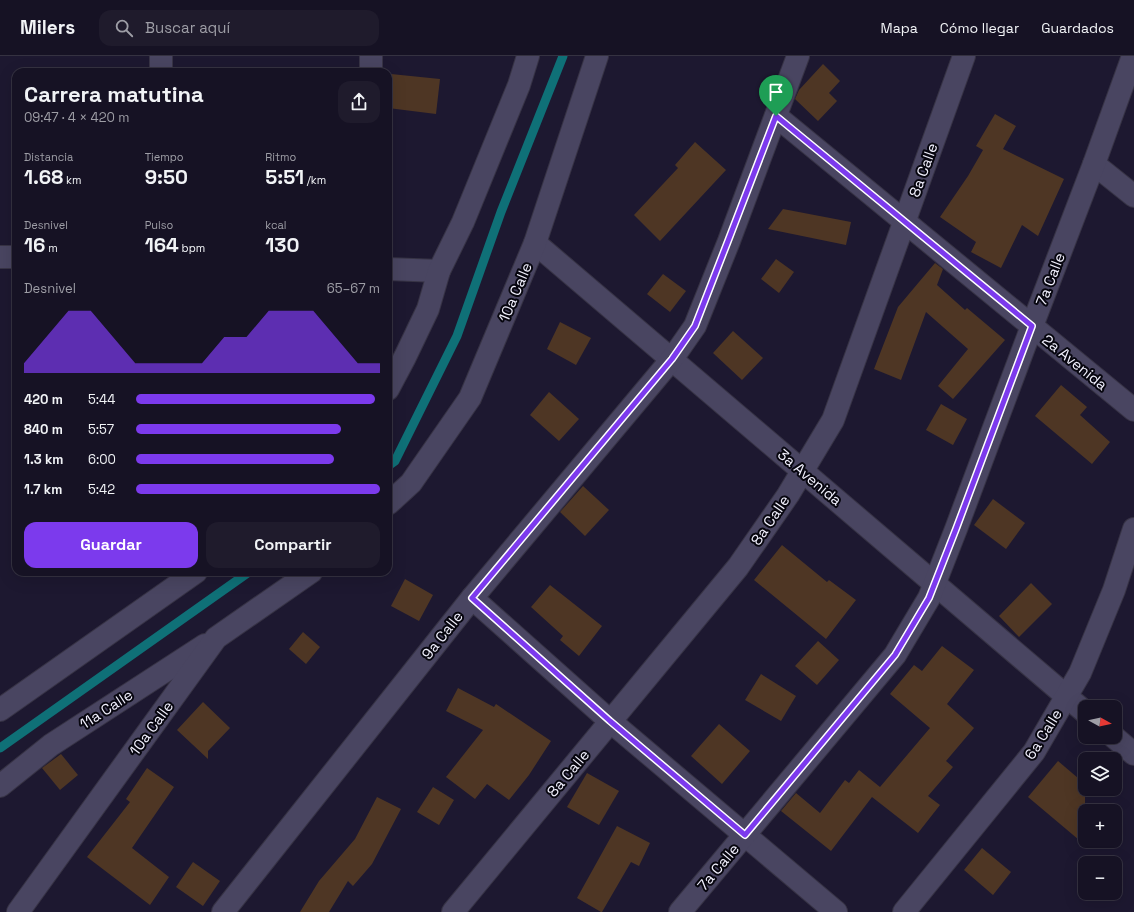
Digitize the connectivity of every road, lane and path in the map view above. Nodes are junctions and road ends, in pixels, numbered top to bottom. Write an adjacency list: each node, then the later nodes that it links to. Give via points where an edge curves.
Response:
1 (161, 56): 8 (street)
2 (371, 56): 9 (street)
3 (528, 56): 18 (street, via 463,222)
4 (597, 56): 14 (street, 10a Calle)
5 (798, 56): 10 (street, 9a Calle)
6 (964, 56): 13 (street, 8a Calle)
7 (1133, 56): 11 (street, 7a Calle)
8 (161, 68)
9 (370, 68)
10 (776, 116): 13 (street, 2a Avenida); 20 (street, 9a Calle, via 695,326)
11 (1094, 164): 12 (street); 19 (street, 7a Calle)
12 (1134, 196)
13 (904, 221): 19 (street, 2a Avenida); 23 (street, 8a Calle, via 833,420)
14 (536, 243): 20 (street, 3a Avenida); 24 (street, 10a Calle, via 470,398 411,483)
15 (0, 257): 16 (street)
16 (12, 257)
17 (392, 269): 18 (street)
18 (439, 271): 21 (street, via 428,309)
19 (1032, 326): 22 (street, 2a Avenida); 28 (street, 7a Calle)
20 (672, 359): 23 (street, 3a Avenida); 29 (street, 9a Calle)
21 (392, 382)
22 (1134, 410)
23 (802, 471): 28 (street, 3a Avenida); 34 (street, 8a Calle, via 738,566)
24 (392, 500)
25 (1134, 529): 31 (street, 6a Calle, via 1114,590 1080,673)
26 (183, 576): 33 (street)
27 (305, 576): 30 (street, 10a Calle)
28 (935, 583): 31 (street, 3a Avenida); 38 (street, 7a Calle, via 929,598 895,655)
29 (472, 598): 34 (street); 40 (street, 9a Calle)
30 (216, 638): 37 (street, 11a Calle, via 51,745); 39 (street, 10a Calle)
31 (1067, 696): 32 (street, 3a Avenida); 44 (street, 6a Calle, via 1034,752)
32 (1078, 706)
33 (0, 710)
34 (610, 721): 38 (street); 41 (street, 8a Calle)
35 (1122, 744): 36 (street)
36 (1134, 754)
37 (0, 786)
38 (745, 835): 42 (street, 7a Calle); 43 (street)
39 (18, 912)
40 (223, 912)
41 (453, 912)
42 (680, 912)
43 (836, 912)
44 (904, 912)

